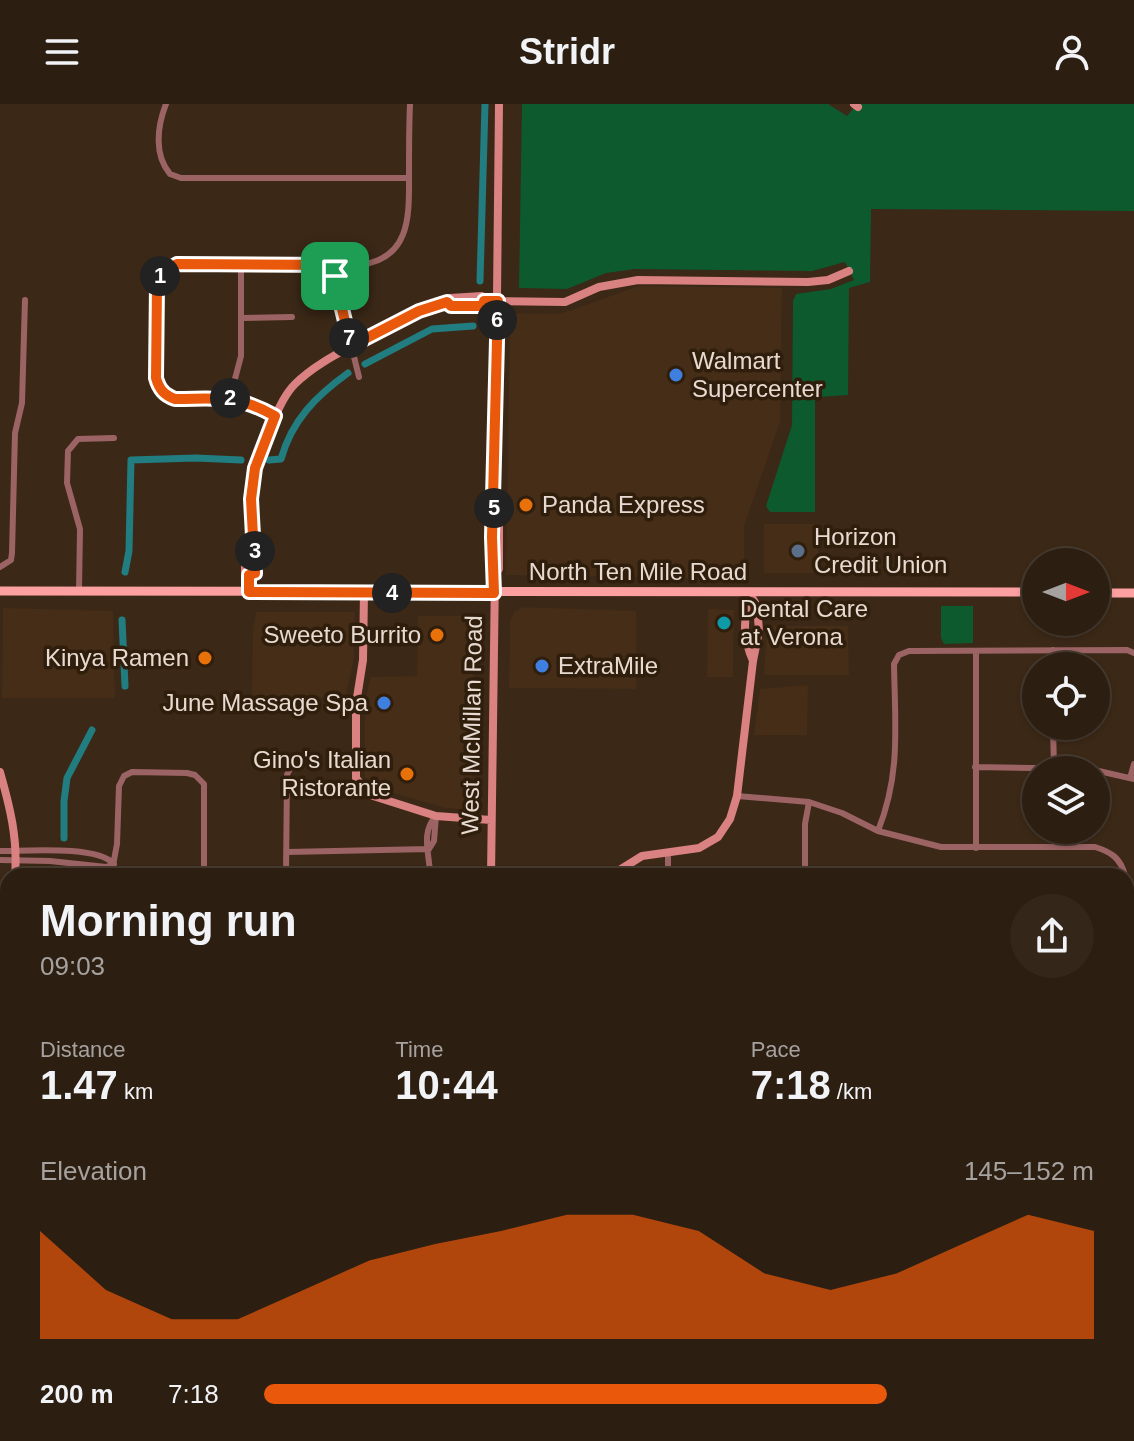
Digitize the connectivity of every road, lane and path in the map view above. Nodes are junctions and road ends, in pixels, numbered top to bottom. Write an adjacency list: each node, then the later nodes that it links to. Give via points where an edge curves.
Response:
1 (166, 104): 4 (street, via 159,157 170,174 181,178)
2 (410, 104): 4 (street)
3 (499, 104): 9 (street, West McMillan Road)
4 (409, 178): 6 (street, via 409,215 400,242 367,264)
5 (241, 265): 6 (street); 11 (street); 14 (street, via 177,264 162,273 157,285 156,378 162,392 175,399)
6 (334, 265): 12 (street)
7 (849, 271): 9 (street, via 808,282 638,280 609,284 565,302)
8 (25, 300): 17 (street, via 12,553)
9 (498, 301): 12 (street, via 469,295 450,298); 23 (street, West McMillan Road)
10 (292, 317): 11 (street)
11 (241, 318): 14 (street, via 239,367)
12 (351, 346): 13 (street); 15 (street, via 295,384)
13 (359, 377)
14 (230, 398): 15 (street)
15 (275, 416): 20 (street, via 255,468 255,573 249,575)
16 (114, 438): 19 (street, via 83,438 68,451 67,483 80,529)
17 (0, 567)
18 (0, 591): 19 (main road, North Ten Mile Road)
19 (79, 591): 20 (main road, North Ten Mile Road)
20 (249, 592): 21 (main road, North Ten Mile Road)
21 (364, 592): 23 (main road, North Ten Mile Road); 40 (street, via 356,778 370,795)
22 (1022, 592): 26 (main road, North Ten Mile Road)
23 (494, 593): 26 (main road, North Ten Mile Road); 41 (street, West McMillan Road)
24 (1110, 593): 25 (main road)
25 (1134, 593)
26 (753, 595): 30 (street, via 759,631); 30 (street, via 745,629)
27 (1053, 650): 28 (street); 29 (street)
28 (976, 651): 33 (street); 42 (street, via 909,651 894,664 893,786)
29 (1134, 653)
30 (753, 661): 38 (street)
31 (296, 755): 46 (street, via 287,775)
32 (1134, 764): 37 (street)
33 (975, 767): 34 (street); 43 (street)
34 (1022, 767)
35 (0, 772): 48 (street)
36 (1110, 773): 37 (street)
37 (1132, 778)
38 (737, 796): 39 (street); 47 (street, via 718,837 699,848)
39 (809, 802): 42 (street); 59 (street)
40 (436, 816): 41 (street); 44 (street)
41 (491, 820): 56 (street, West McMillan Road)
42 (878, 831): 43 (street, via 941,847)
43 (976, 848): 60 (street, via 1095,847 1110,852)
44 (429, 849): 46 (street); 55 (street)
45 (0, 851): 48 (street)
46 (287, 852): 54 (street)
47 (668, 852): 57 (street, via 642,856); 58 (street)
48 (16, 856): 49 (street); 50 (street); 51 (street)
49 (0, 860)
50 (114, 864): 52 (street); 53 (street, via 124,776 187,773 205,789)
51 (15, 868)
52 (113, 868)
53 (204, 868)
54 (286, 868)
55 (430, 868)
56 (491, 868)
57 (623, 868)
58 (668, 868)
59 (805, 868)
60 (1123, 868)

